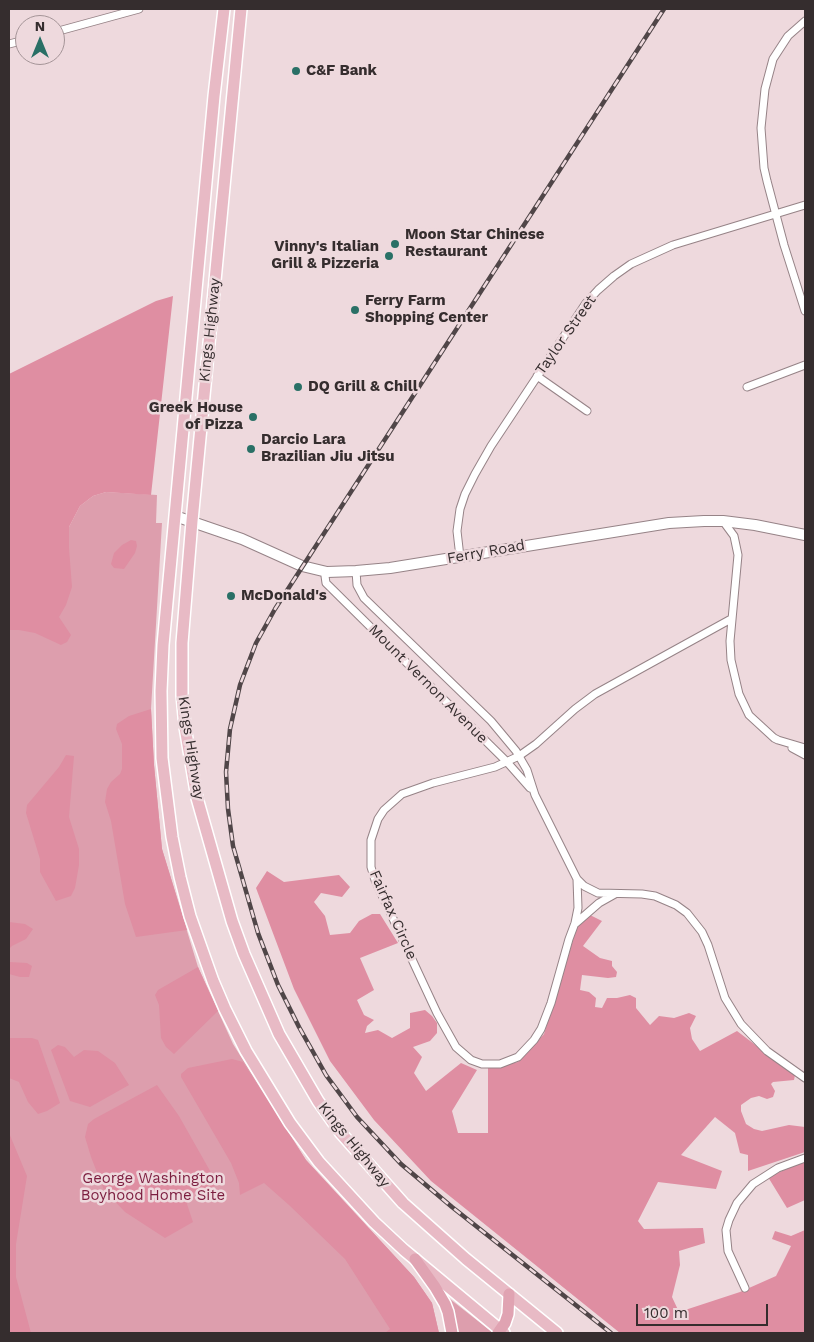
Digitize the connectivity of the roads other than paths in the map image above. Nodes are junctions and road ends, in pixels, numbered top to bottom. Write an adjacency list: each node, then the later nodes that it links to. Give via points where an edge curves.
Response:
1 (139, 9): 5 (street)
2 (224, 9): 13 (main road, Kings Highway)
3 (241, 9): 14 (main road, Kings Highway)
4 (805, 21): 7 (street, via 778,49 765,88 762,146)
5 (65, 29)
6 (805, 205): 7 (street, Taylor Street)
7 (775, 214): 8 (street); 10 (street, Taylor Street, via 673,245 614,276 586,303)
8 (805, 311)
9 (805, 365): 11 (street)
10 (538, 376): 12 (street); 17 (street, Taylor Street, via 491,446 464,494 458,526)
11 (747, 387)
12 (587, 411)
13 (175, 516): 14 (main road, Ferry Road); 32 (main road, Kings Highway, via 163,645 162,758 172,837 190,916 213,981 246,1051 290,1123 346,1193)
14 (192, 521): 18 (main road, Ferry Road, via 302,566); 34 (main road, Kings Highway, via 182,653 185,727 205,830 232,921 260,995 297,1068 340,1132 403,1203)
15 (723, 521): 16 (main road, Ferry Road); 17 (main road, Ferry Road, via 642,526); 20 (street, via 734,536 738,555)
16 (805, 535)
17 (460, 557): 19 (main road, Ferry Road)
18 (327, 572): 19 (main road, Ferry Road); 25 (street, Mount Vernon Avenue, via 326,583)
19 (356, 572): 24 (street, Mount Vernon Avenue, via 357,585 364,598 491,721)
20 (731, 619): 21 (street, via 731,660 739,694 749,715); 24 (street, Fairfax Circle, via 595,694)
21 (778, 740): 22 (street); 23 (street)
22 (805, 748)
23 (805, 755)
24 (520, 756): 25 (street, Fairfax Circle); 26 (street, Mount Vernon Avenue)
25 (507, 762): 26 (street, Mount Vernon Avenue); 29 (street, Fairfax Circle, via 402,794 378,819 371,840 371,867 375,880 437,1013 463,1054 482,1064 500,1064 518,1058 534,1040 551,1003)
26 (535, 795): 27 (street, Mount Vernon Avenue)
27 (577, 879): 28 (street, via 598,892); 29 (street, Fairfax Circle)
28 (616, 894): 29 (street); 30 (street, via 655,896 686,913 702,932 725,998 741,1024 767,1051)
29 (575, 923)
30 (805, 1078)
31 (805, 1158): 33 (street, via 778,1168 753,1184 737,1203 729,1220 726,1235 728,1251)
32 (414, 1258): 35 (main road, Kings Highway); 36 (highway, via 445,1304)
33 (745, 1288)
34 (510, 1294): 35 (highway, via 508,1314); 37 (main road, Kings Highway)
35 (501, 1332)
36 (452, 1333)
37 (557, 1333)

